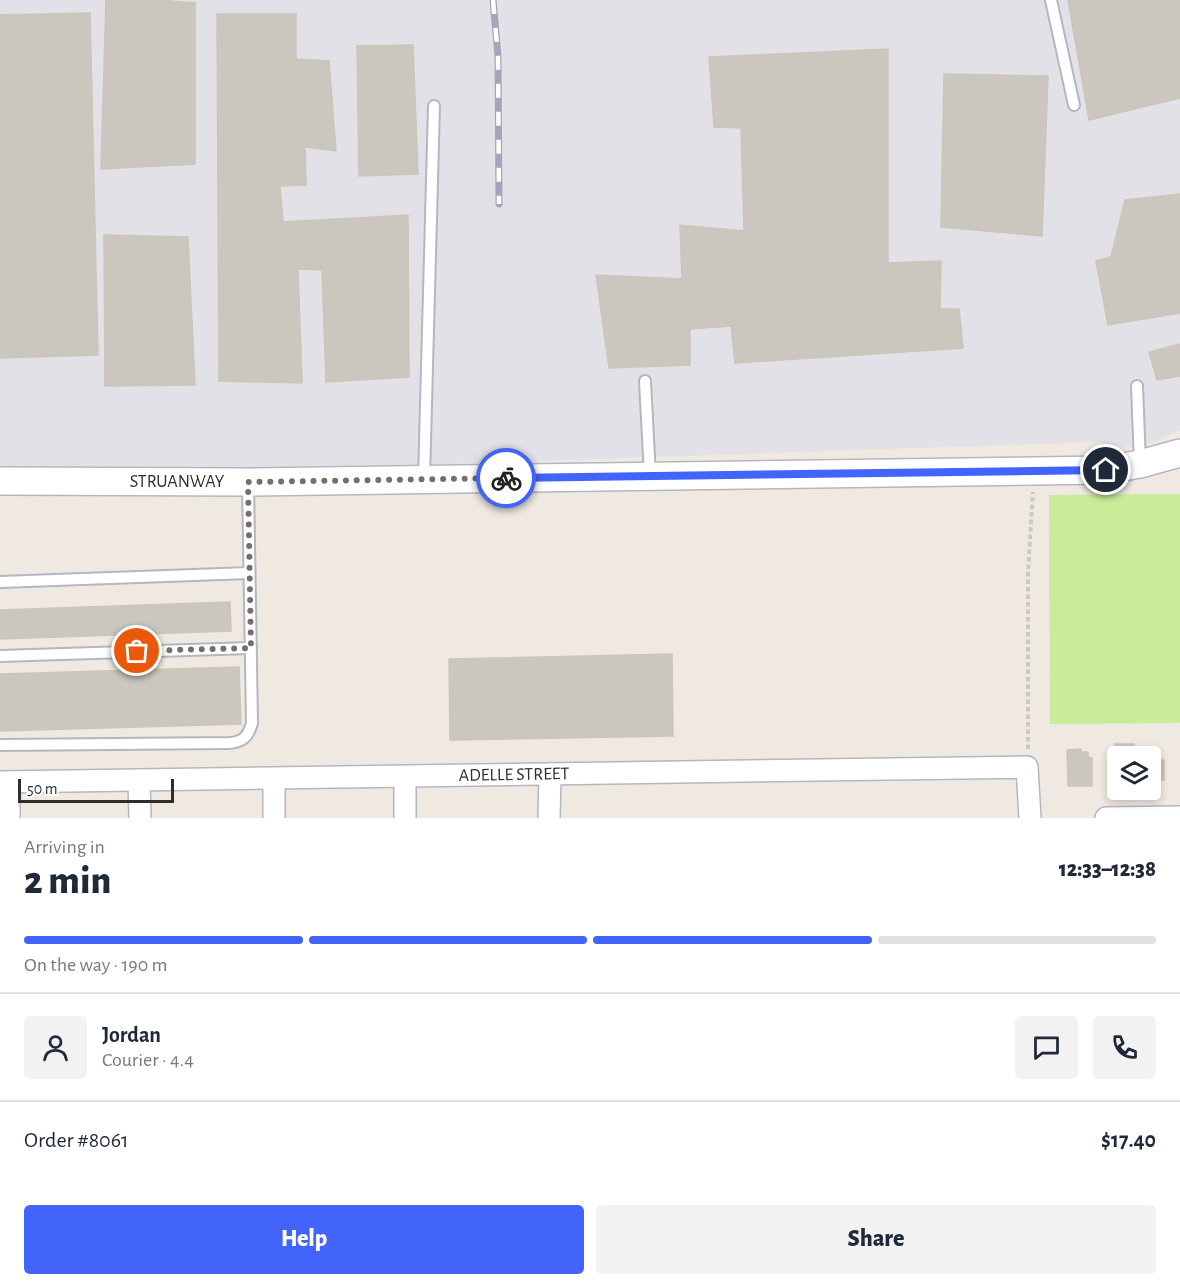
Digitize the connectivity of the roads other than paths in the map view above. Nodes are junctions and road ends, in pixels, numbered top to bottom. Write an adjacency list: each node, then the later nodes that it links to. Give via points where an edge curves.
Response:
1 (1052, 0): 2 (lane)
2 (1074, 105)
3 (434, 106): 9 (lane)
4 (645, 381): 8 (lane)
5 (1137, 386): 7 (lane)
6 (1180, 453): 7 (street, STRUANWAY)
7 (1140, 464): 8 (street, STRUANWAY, via 1106,470)
8 (650, 476): 9 (street, STRUANWAY)
9 (424, 480): 11 (street, STRUANWAY)
10 (0, 481): 11 (street, STRUANWAY)
11 (248, 482): 12 (lane)
12 (249, 573): 13 (lane); 14 (lane)
13 (0, 582)
14 (251, 648): 15 (lane); 16 (lane, via 252,723 250,732 239,742)
15 (0, 656)
16 (0, 745)
17 (550, 774): 18 (street, ADELLE STREET); 27 (street); 28 (street, ADELLE STREET, via 1028,768)
18 (405, 777): 19 (street, ADELLE STREET); 26 (street)
19 (274, 779): 20 (street, ADELLE STREET); 25 (street)
20 (139, 780): 21 (street, ADELLE STREET); 24 (street)
21 (4, 782): 23 (street)
22 (1180, 817): 29 (street)
23 (9, 818)
24 (140, 818)
25 (274, 818)
26 (405, 818)
27 (549, 818)
28 (1030, 818)
29 (1106, 818)

